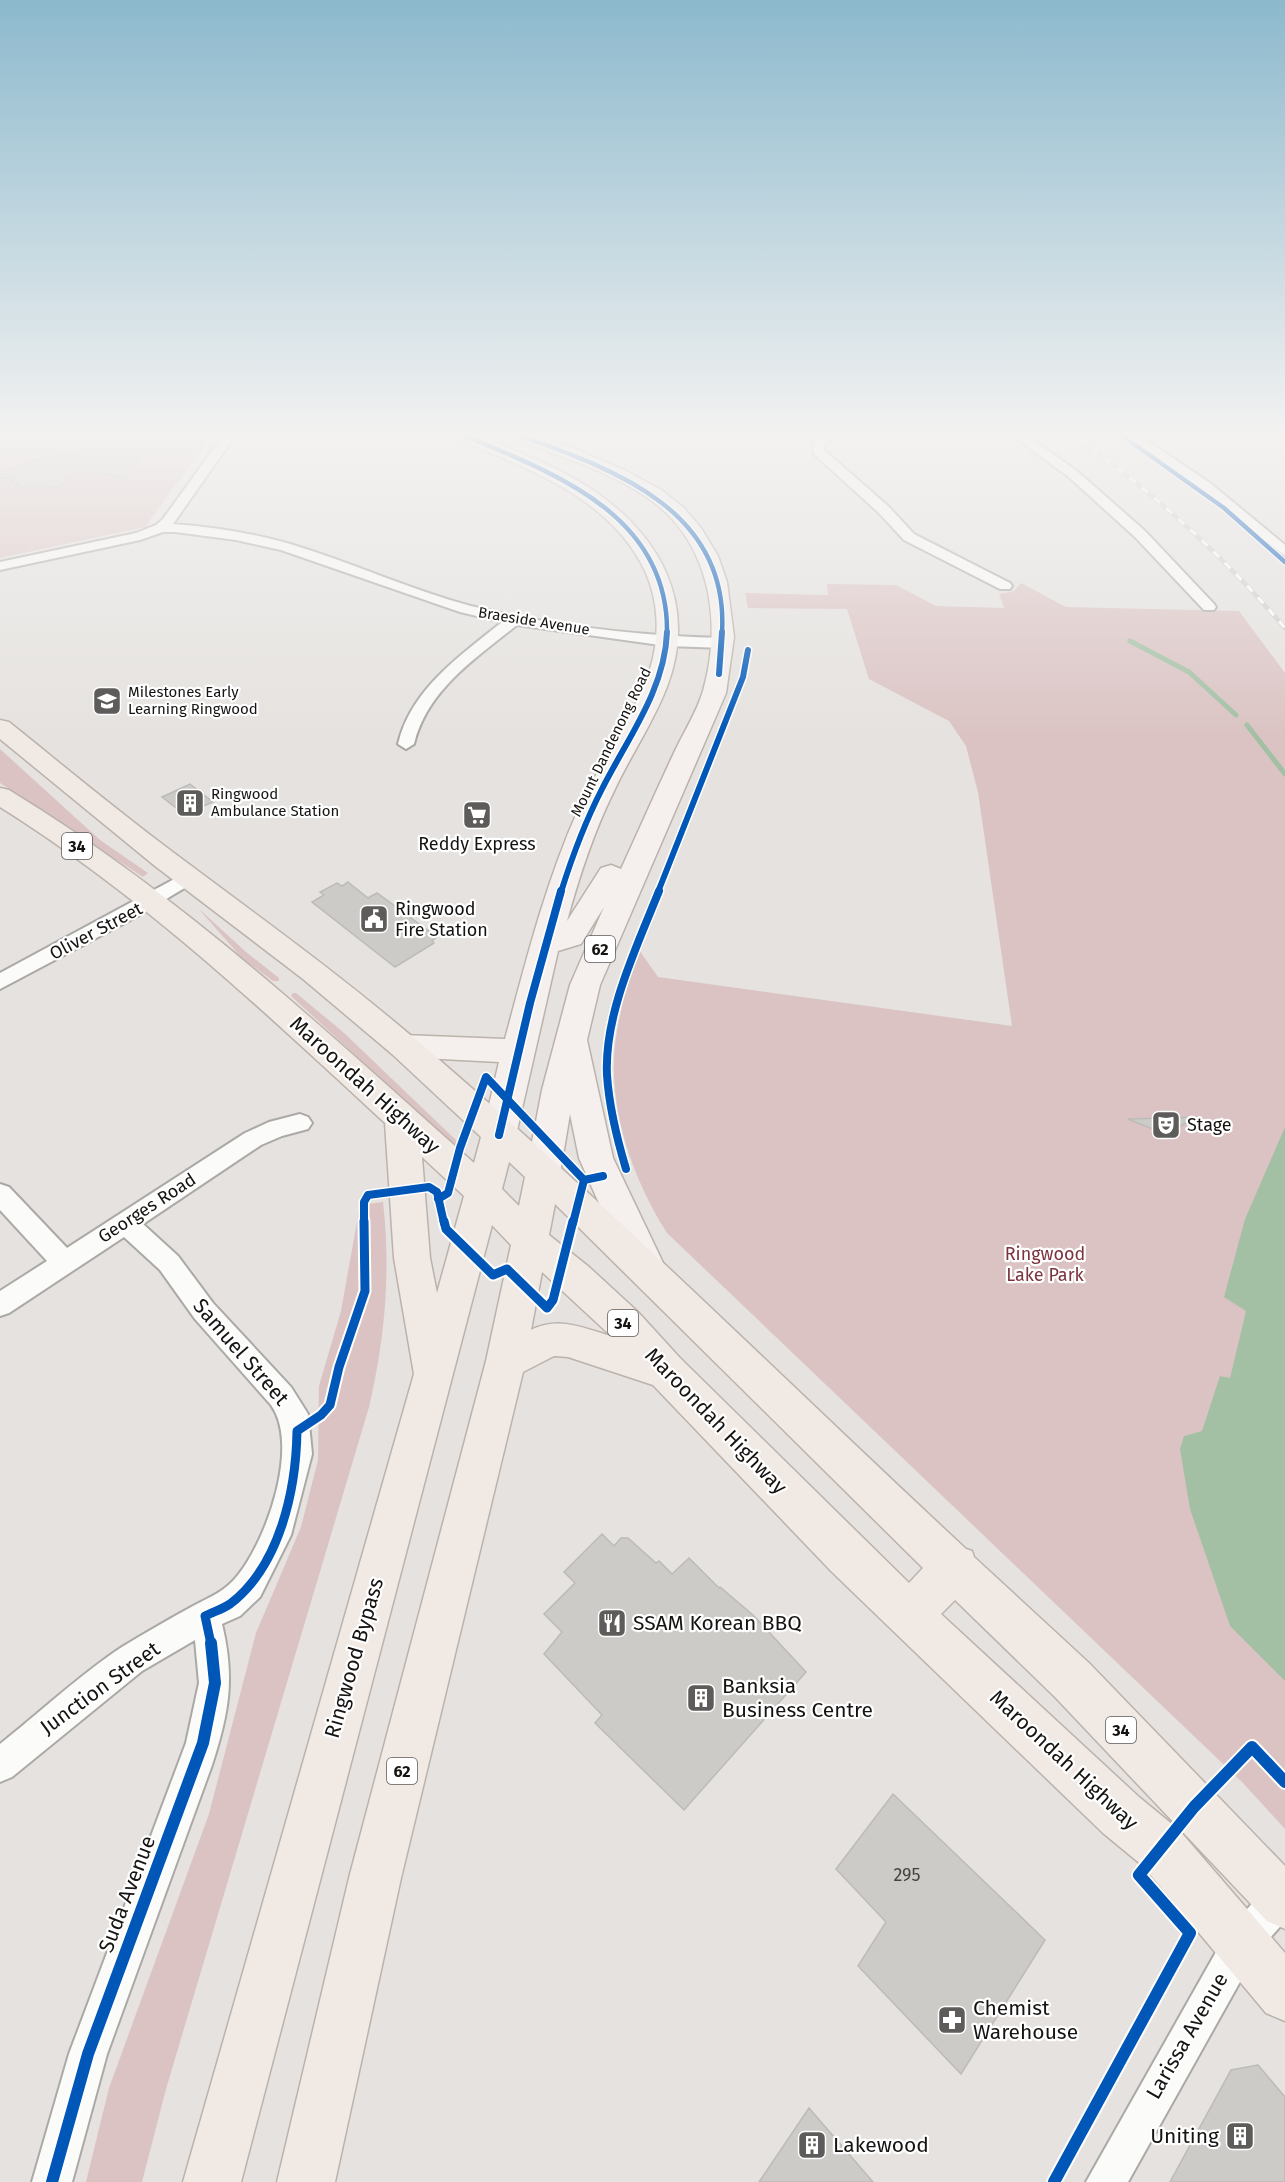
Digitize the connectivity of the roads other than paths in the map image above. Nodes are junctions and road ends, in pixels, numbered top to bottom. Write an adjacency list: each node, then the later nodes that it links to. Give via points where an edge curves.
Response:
1 (150, 532): 9 (street, Braeside Avenue)
2 (207, 532): 12 (street, Braeside Avenue, via 285,547 465,609)
3 (630, 532): 13 (main road, Mount Dandenong Road, via 651,559 658,576 668,612)
4 (693, 532): 14 (main road, 62, via 712,564 722,602)
5 (904, 532): 10 (street)
6 (1138, 532): 11 (street)
7 (1261, 532): 8 (street)
8 (1285, 552)
9 (0, 566)
10 (1005, 586)
11 (1209, 607)
12 (514, 620): 13 (street, Braeside Avenue); 16 (street, via 447,675 411,722)
13 (667, 641): 14 (street, Braeside Avenue); 18 (main road, Mount Dandenong Road, via 649,700 592,807)
14 (724, 643): 19 (main road, 62, via 710,701)
15 (0, 728): 20 (highway, 34, via 165,860)
16 (406, 744)
17 (0, 796): 21 (highway, Maroondah Highway / 34, via 50,826)
18 (574, 854): 19 (main road, via 590,871); 22 (main road, Mount Dandenong Road)
19 (624, 870): 22 (main road, via 571,938); 24 (main road, 62)
20 (191, 876): 21 (street, Oliver Street); 25 (highway, 34)
21 (151, 901): 23 (street, Oliver Street); 27 (highway, Maroondah Highway / 34, via 267,996)
22 (544, 945): 26 (main road, Mount Dandenong Road)
23 (0, 982)
24 (571, 1034): 30 (main road, 62); 36 (main road, via 596,1158)
25 (404, 1046): 26 (main road); 29 (highway, 34)
26 (518, 1050): 29 (main road, Mount Dandenong Road)
27 (402, 1120): 31 (highway, Maroondah Highway / 34); 40 (highway, via 412,1258)
28 (300, 1123): 33 (street, Georges Road, via 253,1139)
29 (499, 1135): 30 (highway, 34); 31 (highway, Ringwood Bypass)
30 (543, 1173): 34 (highway, 62); 36 (highway, 34)
31 (483, 1192): 34 (highway, Maroondah Highway / 34); 40 (highway, Ringwood Bypass)
32 (0, 1194): 35 (street)
33 (125, 1222): 35 (street, Georges Road); 43 (street, Samuel Street, via 169,1263 204,1311 294,1414 298,1454 287,1507 276,1535 249,1586 229,1605)
34 (529, 1239): 38 (highway, 62); 39 (highway, Maroondah Highway / 34, via 624,1324)
35 (65, 1263): 37 (street, Georges Road)
36 (646, 1267): 41 (highway, 34, via 788,1410)
37 (0, 1305)
38 (506, 1361): 39 (highway, via 551,1340 568,1340); 50 (highway, 62, via 375,1878)
39 (666, 1371): 42 (highway, Maroondah Highway / 34)
40 (433, 1379): 49 (highway, Ringwood Bypass, via 324,1763)
41 (956, 1567): 42 (highway); 45 (highway, 34, via 1080,1688)
42 (909, 1615): 46 (highway, Maroondah Highway / 34, via 1161,1848)
43 (205, 1616): 44 (street, Junction Street, via 130,1660); 48 (street, Suda Avenue, via 215,1684 208,1720 84,2061)
44 (0, 1765)
45 (1283, 1901): 46 (street, Larissa Avenue)
46 (1242, 1942): 47 (highway, Maroondah Highway / 34); 51 (street, Larissa Avenue)
47 (1285, 1994)
48 (52, 2182)
49 (212, 2182)
50 (306, 2182)
51 (1106, 2182)

